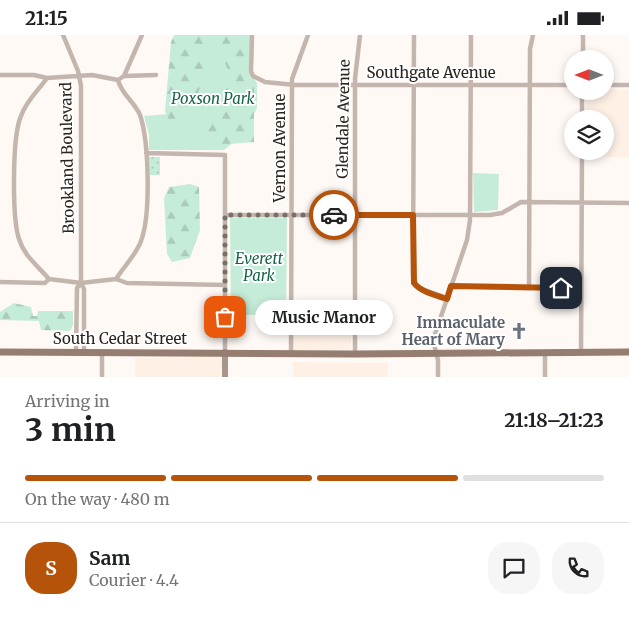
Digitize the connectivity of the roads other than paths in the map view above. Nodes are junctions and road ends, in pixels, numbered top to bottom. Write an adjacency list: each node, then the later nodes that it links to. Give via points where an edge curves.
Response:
1 (63, 35): 12 (street, Brookland Boulevard)
2 (142, 35): 14 (street)
3 (252, 35): 17 (street, Southgate Avenue, via 253,76 259,81)
4 (308, 35): 17 (street, Vernon Avenue, via 294,67)
5 (360, 35): 18 (street, Glendale Avenue)
6 (414, 35): 19 (street)
7 (471, 35): 20 (street)
8 (533, 35): 21 (street)
9 (583, 35): 10 (street)
10 (582, 50)
11 (0, 75): 15 (street)
12 (79, 75): 15 (street); 16 (street); 38 (street, Brookland Boulevard)
13 (156, 75): 14 (street)
14 (124, 76): 16 (street)
15 (47, 78): 35 (street, via 24,108 18,123 16,220 24,250)
16 (118, 80): 25 (street, via 138,110 145,133)
17 (292, 84): 18 (street, Southgate Avenue); 31 (street, Vernon Avenue)
18 (355, 85): 19 (street, Southgate Avenue); 32 (street, Glendale Avenue)
19 (413, 85): 20 (street, Southgate Avenue); 33 (street)
20 (470, 85): 21 (street, Southgate Avenue); 34 (street)
21 (529, 85): 22 (street, Southgate Avenue); 27 (street)
22 (564, 85)
23 (614, 85): 24 (street)
24 (629, 85)
25 (146, 153): 30 (street, via 225,155); 36 (street, via 146,225 138,248)
26 (582, 160): 28 (street)
27 (529, 202): 28 (street); 34 (street, via 521,202 496,214); 41 (street)
28 (582, 203): 29 (street); 42 (street)
29 (629, 203)
30 (225, 215): 31 (street); 39 (street)
31 (291, 215): 32 (street); 49 (street, Vernon Avenue)
32 (355, 215): 33 (street); 53 (street, Glendale Avenue)
33 (413, 215): 34 (street); 43 (street, via 414,283 422,290)
34 (470, 215): 40 (street, via 467,240)
35 (49, 279): 37 (street, via 45,283); 38 (street)
36 (116, 279): 38 (street); 39 (street, via 127,283)
37 (0, 282)
38 (81, 283): 45 (street, Brookland Boulevard, via 84,289); 45 (street, Brookland Boulevard, via 77,288)
39 (225, 285): 47 (street)
40 (451, 286): 41 (street); 43 (street)
41 (529, 288): 42 (street)
42 (581, 288): 52 (street)
43 (447, 299): 50 (street, via 433,339)
44 (0, 352): 45 (main road, South Cedar Street)
45 (80, 352): 46 (main road, South Cedar Street)
46 (102, 352): 47 (main road, South Cedar Street); 54 (street)
47 (225, 352): 49 (main road, South Cedar Street); 55 (street)
48 (629, 352): 52 (main road, South Cedar Street)
49 (291, 353): 53 (main road, South Cedar Street)
50 (434, 353): 51 (main road, South Cedar Street); 53 (main road, South Cedar Street); 56 (street, via 438,360)
51 (545, 353): 52 (main road, South Cedar Street); 57 (street)
52 (581, 353)
53 (355, 354)
54 (102, 377)
55 (225, 377)
56 (438, 377)
57 (544, 377)

